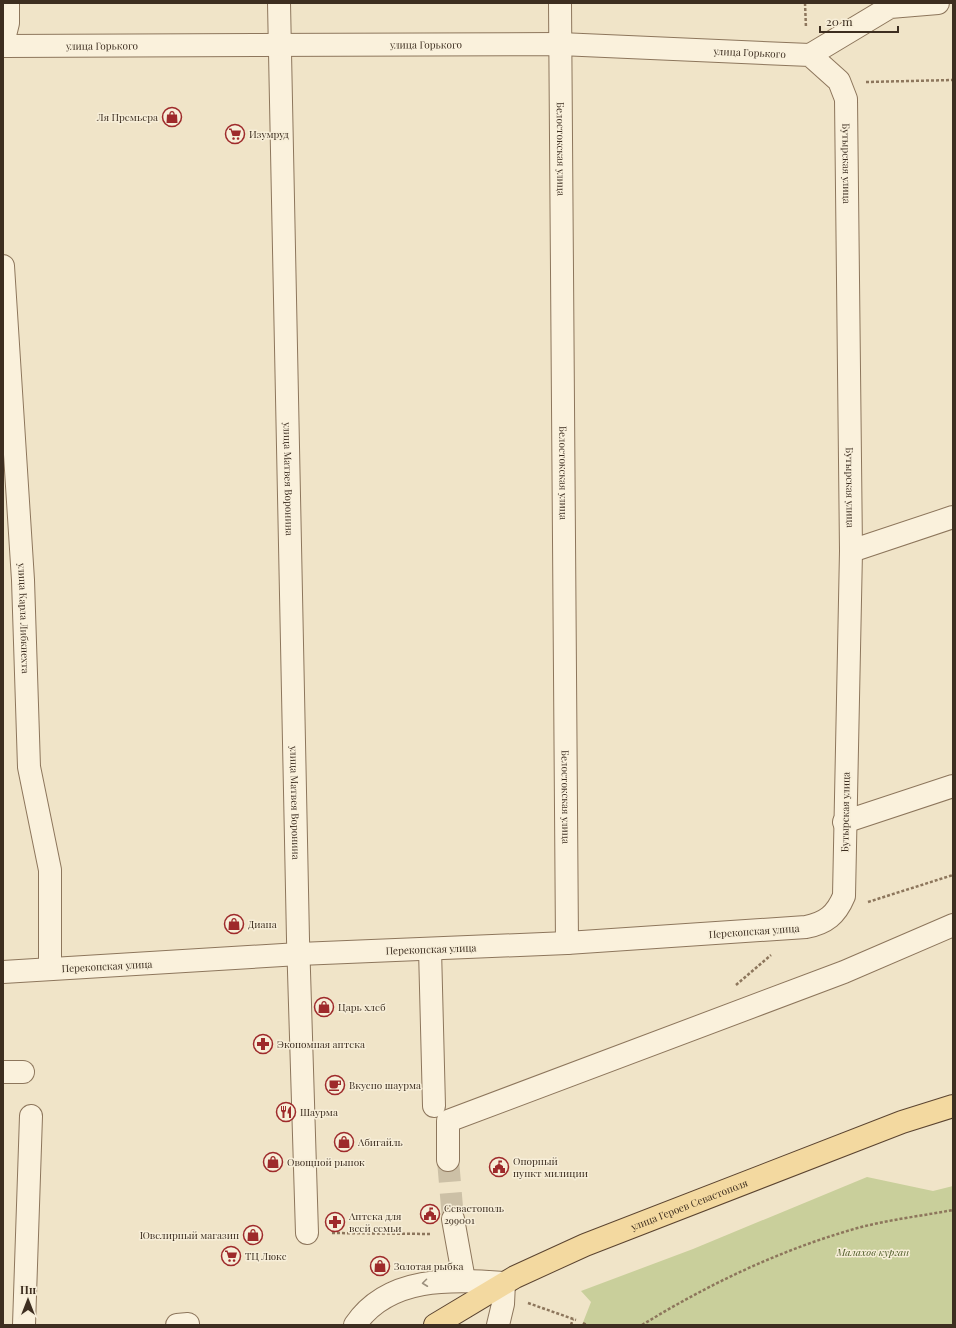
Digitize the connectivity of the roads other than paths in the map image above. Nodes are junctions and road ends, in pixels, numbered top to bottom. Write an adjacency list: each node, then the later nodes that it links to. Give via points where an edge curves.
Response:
1 (8, 3): 5 (street, via 8,23)
2 (279, 3): 8 (street, улица Матвея Воронина)
3 (560, 3): 6 (street, Белостокская улица)
4 (938, 3): 9 (street, via 890,7)
5 (3, 43)
6 (560, 44): 8 (street, улица Горького); 9 (street, улица Горького); 17 (street, Белостокская улица)
7 (3, 46): 8 (street, улица Горького)
8 (279, 46): 19 (street, улица Матвея Воронина)
9 (810, 55): 12 (street, Бутырская улица, via 839,80 846,99)
10 (3, 266): 20 (street, улица Карла Либкнехта, via 23,580 29,767 50,870)
11 (953, 517): 12 (street)
12 (850, 551): 14 (street, Бутырская улица)
13 (953, 786): 14 (street)
14 (844, 822): 15 (street, Бутырская улица)
15 (840, 904): 17 (street, Перекопская улица, via 830,918 806,927)
16 (953, 926): 27 (street, via 844,972 448,1121)
17 (567, 943): 18 (street, Перекопская улица)
18 (430, 949): 19 (street, Перекопская улица); 22 (street)
19 (299, 954): 20 (street, Перекопская улица); 29 (street, улица Матвея Воронина)
20 (50, 969): 21 (street, Перекопская улица)
21 (3, 972)
22 (434, 1106)
23 (953, 1106): 26 (main road, улица Героев Севастополя)
24 (32, 1116): 32 (street)
25 (953, 1118): 26 (main road)
26 (902, 1122): 31 (main road, улица Героев Севастополя, via 585,1245)
27 (448, 1160)
28 (453, 1226): 30 (street)
29 (307, 1233)
30 (464, 1280): 31 (street); 33 (street, one-way to 33, via 415,1284 398,1291 370,1309)
31 (504, 1283): 34 (main road, улица Героев Севастополя); 35 (street)
32 (24, 1325)
33 (355, 1325)
34 (435, 1325)
35 (498, 1325)

